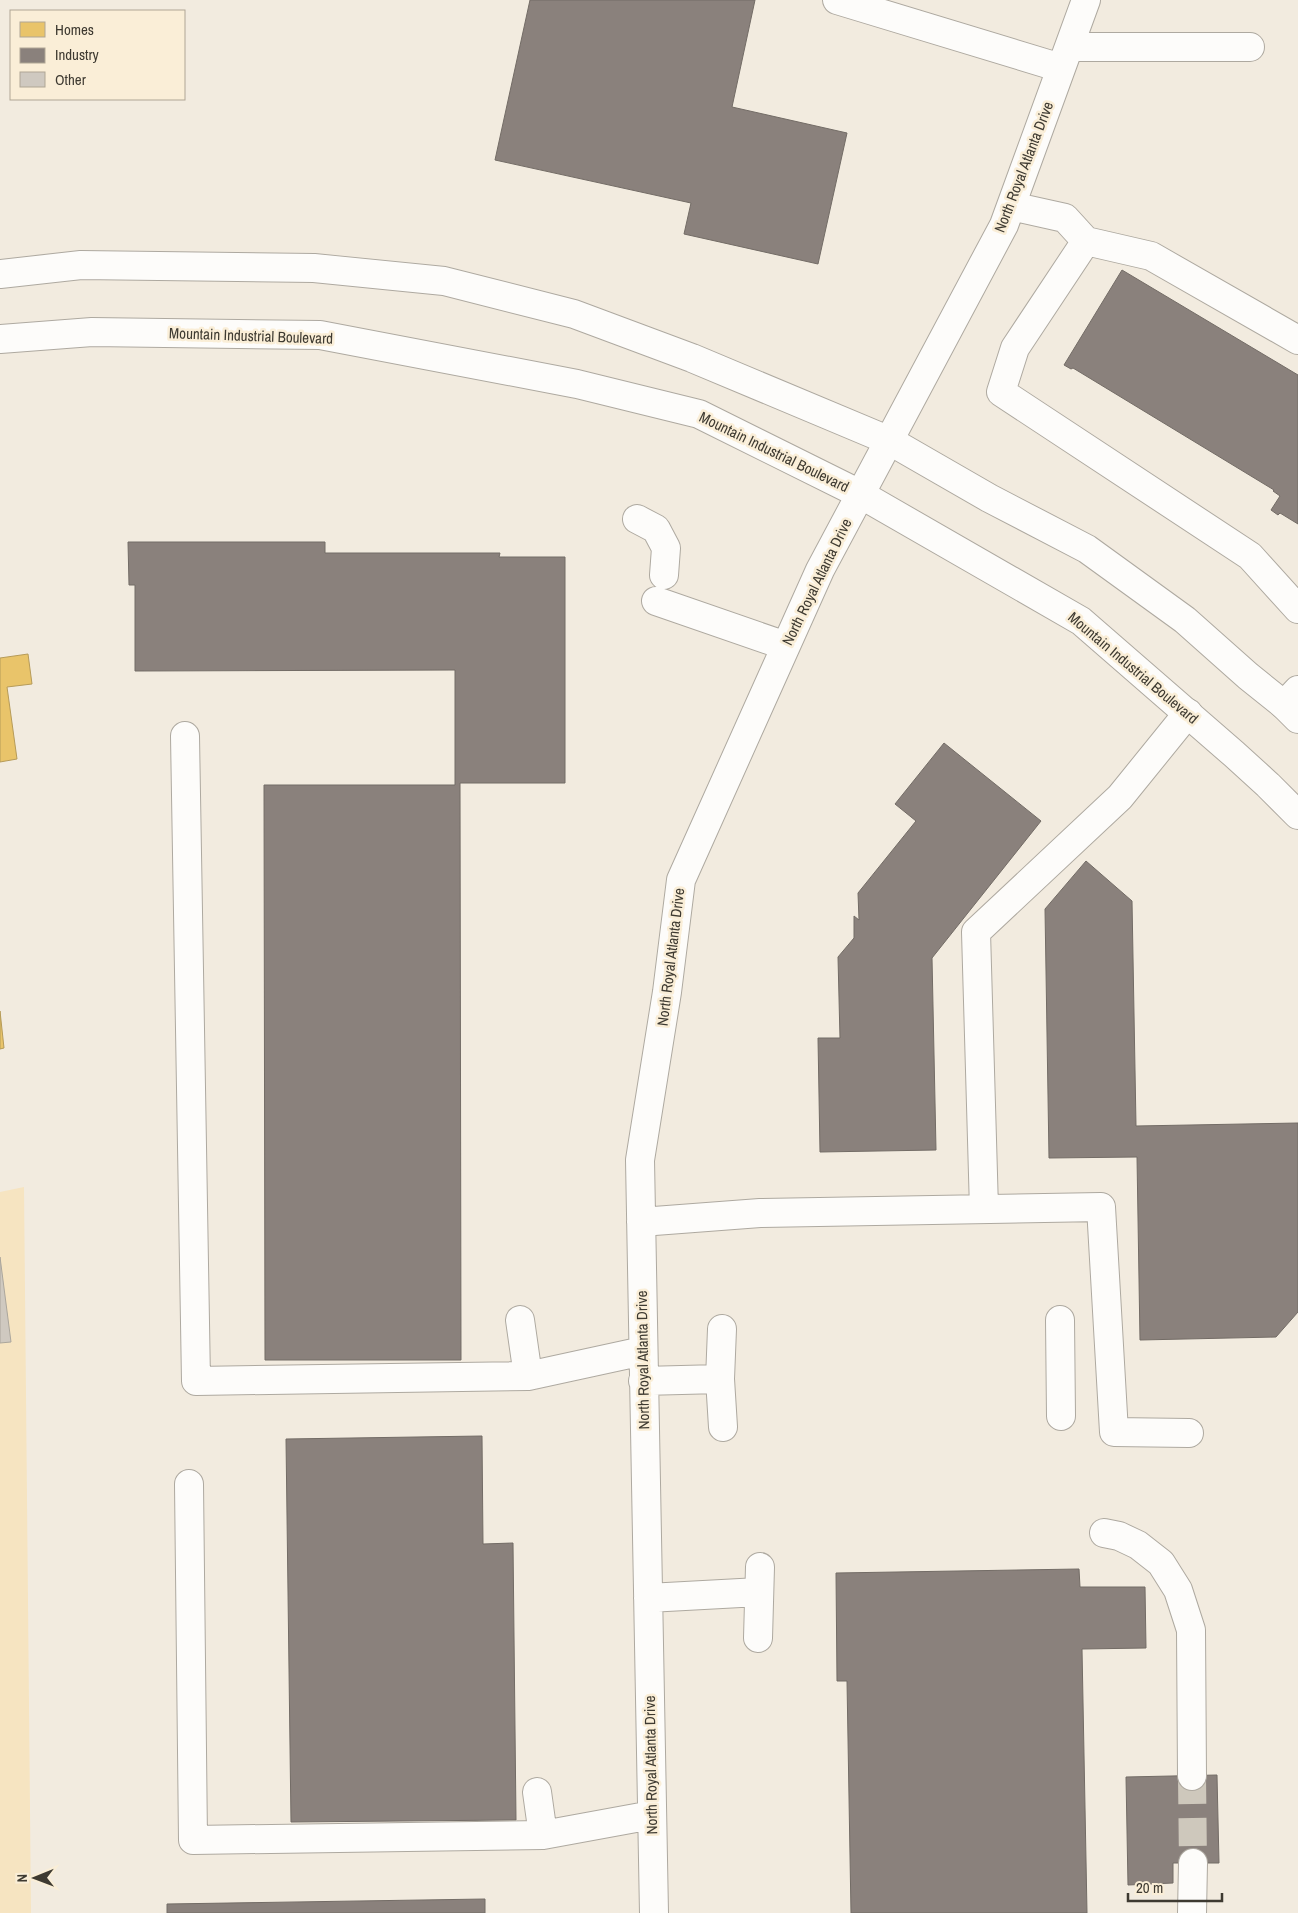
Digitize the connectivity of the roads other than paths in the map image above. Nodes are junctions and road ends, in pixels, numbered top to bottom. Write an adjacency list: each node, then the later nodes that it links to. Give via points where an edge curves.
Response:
1 (838, 0): 4 (main road)
2 (1086, 0): 4 (main road, North Royal Atlanta Drive)
3 (1250, 47): 4 (main road)
4 (1065, 58): 5 (main road, North Royal Atlanta Drive)
5 (1011, 206): 6 (main road, via 1065,218); 10 (main road, North Royal Atlanta Drive)
6 (1086, 241): 9 (main road, via 1151,256); 15 (main road, via 1015,348 1001,392 1250,556)
7 (0, 274): 10 (main road, via 80,265 314,268 444,282 574,314 692,358)
8 (0, 339): 11 (main road, Mountain Industrial Boulevard, via 92,332 320,335 577,384 699,414)
9 (1298, 340)
10 (890, 441): 11 (main road, North Royal Atlanta Drive); 17 (main road, via 1087,549 1185,620 1248,676)
11 (860, 494): 16 (main road, North Royal Atlanta Drive, via 820,570); 18 (main road, Mountain Industrial Boulevard, via 1081,620)
12 (637, 519): 13 (main road, via 656,529 666,548)
13 (664, 574)
14 (656, 601): 16 (main road)
15 (1298, 609)
16 (786, 646): 22 (main road, North Royal Atlanta Drive, via 681,880 640,1160)
17 (1293, 705)
18 (1188, 712): 20 (main road, Mountain Industrial Boulevard); 21 (main road, via 1120,797 976,932)
19 (184, 736): 27 (main road, via 196,1381)
20 (1298, 815)
21 (984, 1209): 22 (main road, via 760,1213); 32 (main road, via 1101,1207 1114,1432)
22 (641, 1222): 26 (main road, North Royal Atlanta Drive)
23 (520, 1320): 27 (main road)
24 (1060, 1320): 30 (main road)
25 (722, 1328): 28 (main road)
26 (643, 1351): 27 (main road); 29 (main road, North Royal Atlanta Drive)
27 (528, 1376)
28 (720, 1379): 29 (main road); 31 (main road)
29 (643, 1381): 35 (main road, North Royal Atlanta Drive)
30 (1060, 1416)
31 (723, 1427)
32 (1189, 1433)
33 (189, 1484): 40 (main road, via 193,1840)
34 (1104, 1533): 37 (main road, via 1138,1545 1162,1563 1178,1590 1191,1630)
35 (648, 1598): 36 (main road, via 759,1579); 39 (main road, North Royal Atlanta Drive)
36 (758, 1638)
37 (1192, 1776)
38 (537, 1792): 40 (main road)
39 (652, 1815): 40 (main road); 42 (main road, North Royal Atlanta Drive)
40 (543, 1835)
41 (1193, 1863): 43 (main road)
42 (654, 1913)
43 (1192, 1913)

